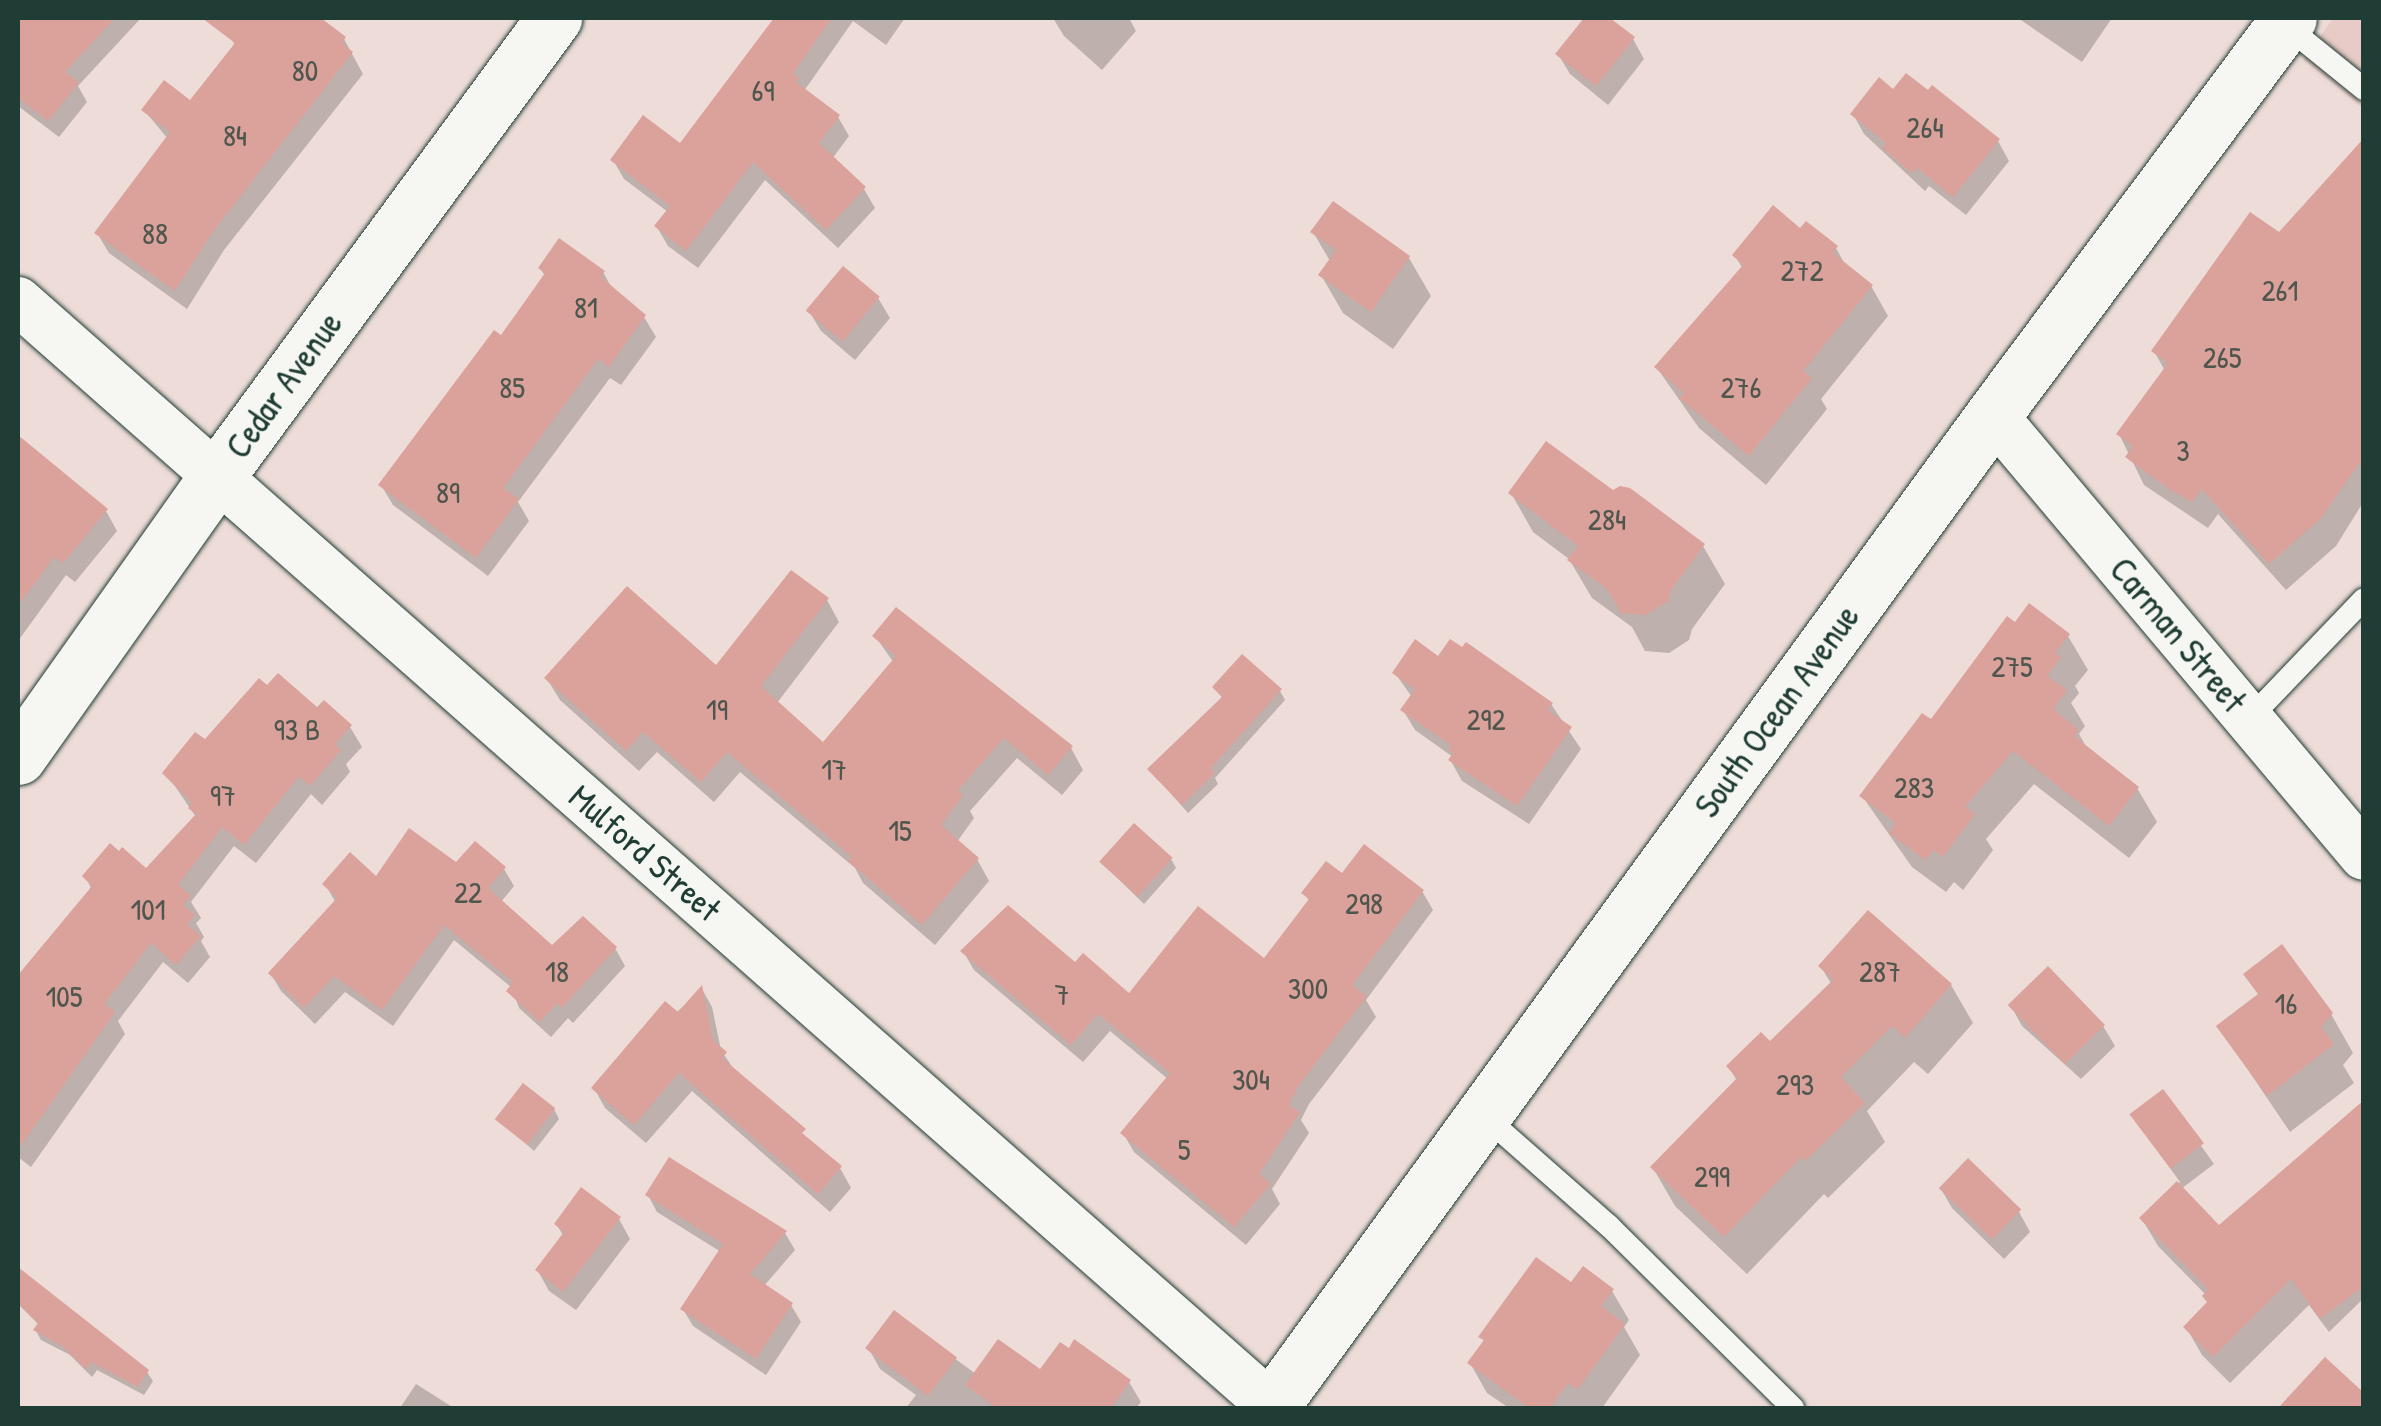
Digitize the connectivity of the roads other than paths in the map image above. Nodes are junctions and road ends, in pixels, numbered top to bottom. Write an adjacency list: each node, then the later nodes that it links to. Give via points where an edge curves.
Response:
1 (554, 18): 6 (street, Cedar Avenue)
2 (2287, 21): 3 (lane); 5 (street, South Ocean Avenue)
3 (2364, 88)
4 (18, 301): 6 (street, Mulford Street)
5 (1993, 414): 8 (street, Carman Street); 11 (street, South Ocean Avenue)
6 (217, 476): 9 (street, Cedar Avenue); 12 (street, Mulford Street)
7 (2364, 599): 8 (lane)
8 (2249, 720): 10 (street, Carman Street)
9 (18, 756)
10 (2364, 856)
11 (1483, 1116): 12 (street, South Ocean Avenue); 13 (lane, via 1609,1226)
12 (1271, 1407)
13 (1793, 1408)

